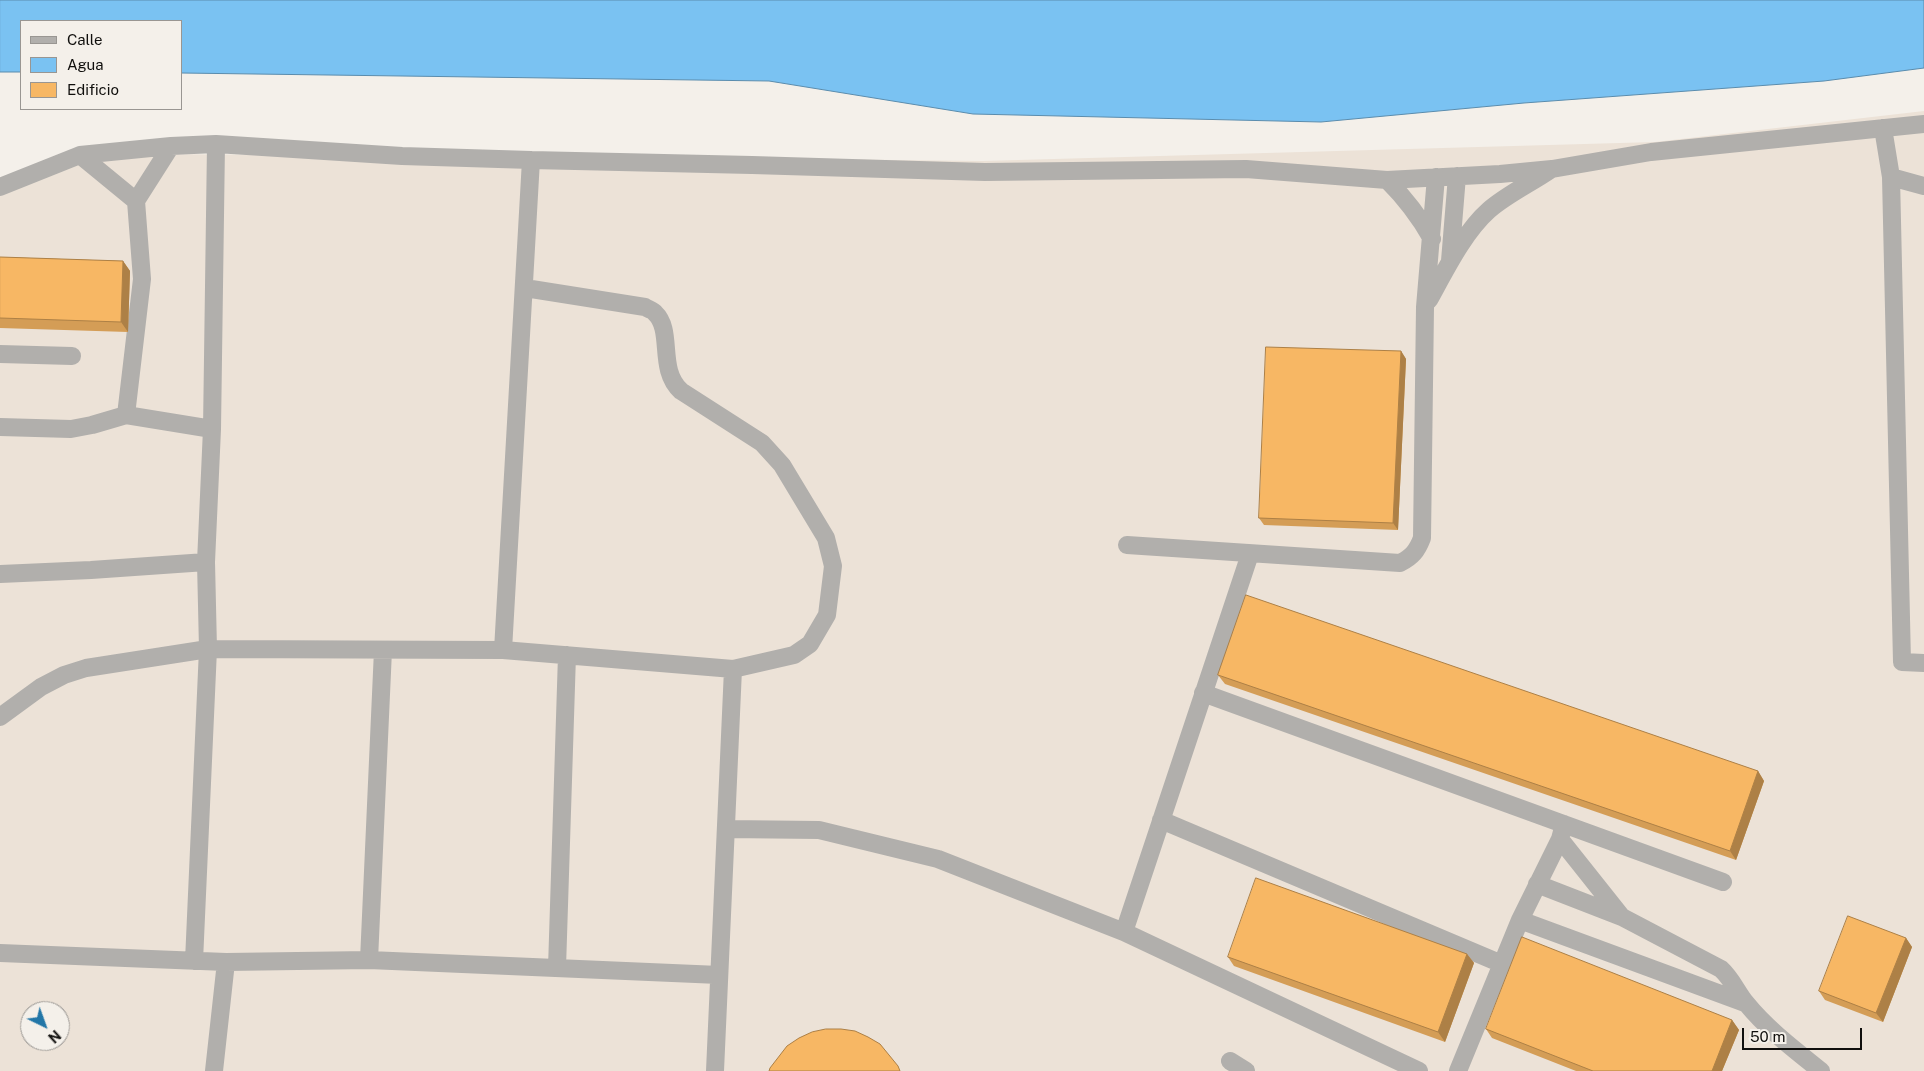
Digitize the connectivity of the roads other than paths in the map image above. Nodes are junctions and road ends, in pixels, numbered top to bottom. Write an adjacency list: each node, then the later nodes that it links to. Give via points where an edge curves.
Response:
1 (1924, 124): 2 (street)
2 (1883, 128): 7 (street, via 1651,152); 10 (street)
3 (216, 144): 4 (street); 6 (street, via 402,156); 23 (street)
4 (171, 146): 5 (street); 14 (street)
5 (80, 155): 13 (street); 14 (street)
6 (532, 160): 11 (street, via 985,172 1246,169); 17 (street)
7 (1552, 168): 8 (street); 16 (street, via 1489,210)
8 (1457, 176): 9 (street); 16 (street)
9 (1436, 177): 11 (street); 15 (street)
10 (1891, 177): 12 (street); 32 (street, via 1902,662)
11 (1387, 180): 15 (street, via 1408,202)
12 (1924, 186)
13 (0, 187)
14 (136, 201): 21 (street, via 142,279)
15 (1432, 239): 18 (street)
16 (1449, 264): 18 (street)
17 (525, 288): 30 (street); 33 (street, via 645,307 654,312 661,321 669,376 674,384 773,453 826,538 833,566 827,615 810,644 794,655)
18 (1425, 307): 25 (street, via 1422,538 1418,549 1400,563)
19 (0, 354): 20 (street)
20 (72, 356)
21 (126, 415): 22 (street, via 71,429); 23 (street)
22 (0, 428)
23 (212, 429): 26 (street)
24 (1127, 545): 25 (street)
25 (1250, 554): 34 (street)
26 (206, 562): 27 (street); 28 (street)
27 (0, 574)
28 (208, 649): 29 (street); 35 (street, via 86,668 64,675); 46 (street)
29 (383, 650): 30 (street); 45 (street)
30 (503, 650): 31 (street)
31 (566, 655): 33 (street); 49 (street)
32 (1924, 664)
33 (733, 669): 37 (street)
34 (1204, 693): 36 (street); 38 (street)
35 (0, 717)
36 (1161, 820): 43 (street); 48 (street)
37 (726, 829): 43 (street, via 819,830 938,859); 50 (street)
38 (1562, 831): 39 (street); 40 (street); 41 (street)
39 (1723, 882)
40 (1537, 884): 41 (street); 42 (street)
41 (1622, 917): 51 (street, via 1722,969)
42 (1520, 920): 48 (street); 51 (street)
43 (1124, 932): 56 (street)
44 (0, 953): 46 (street)
45 (368, 960): 47 (street); 49 (street)
46 (194, 961): 47 (street)
47 (226, 962): 53 (street)
48 (1502, 964): 57 (street)
49 (556, 968): 50 (street)
50 (719, 975): 54 (street)
51 (1746, 1003): 58 (street, via 1782,1040)
52 (1230, 1061): 55 (street)
53 (214, 1071)
54 (715, 1071)
55 (1246, 1071)
56 (1419, 1071)
57 (1458, 1071)
58 (1820, 1071)

